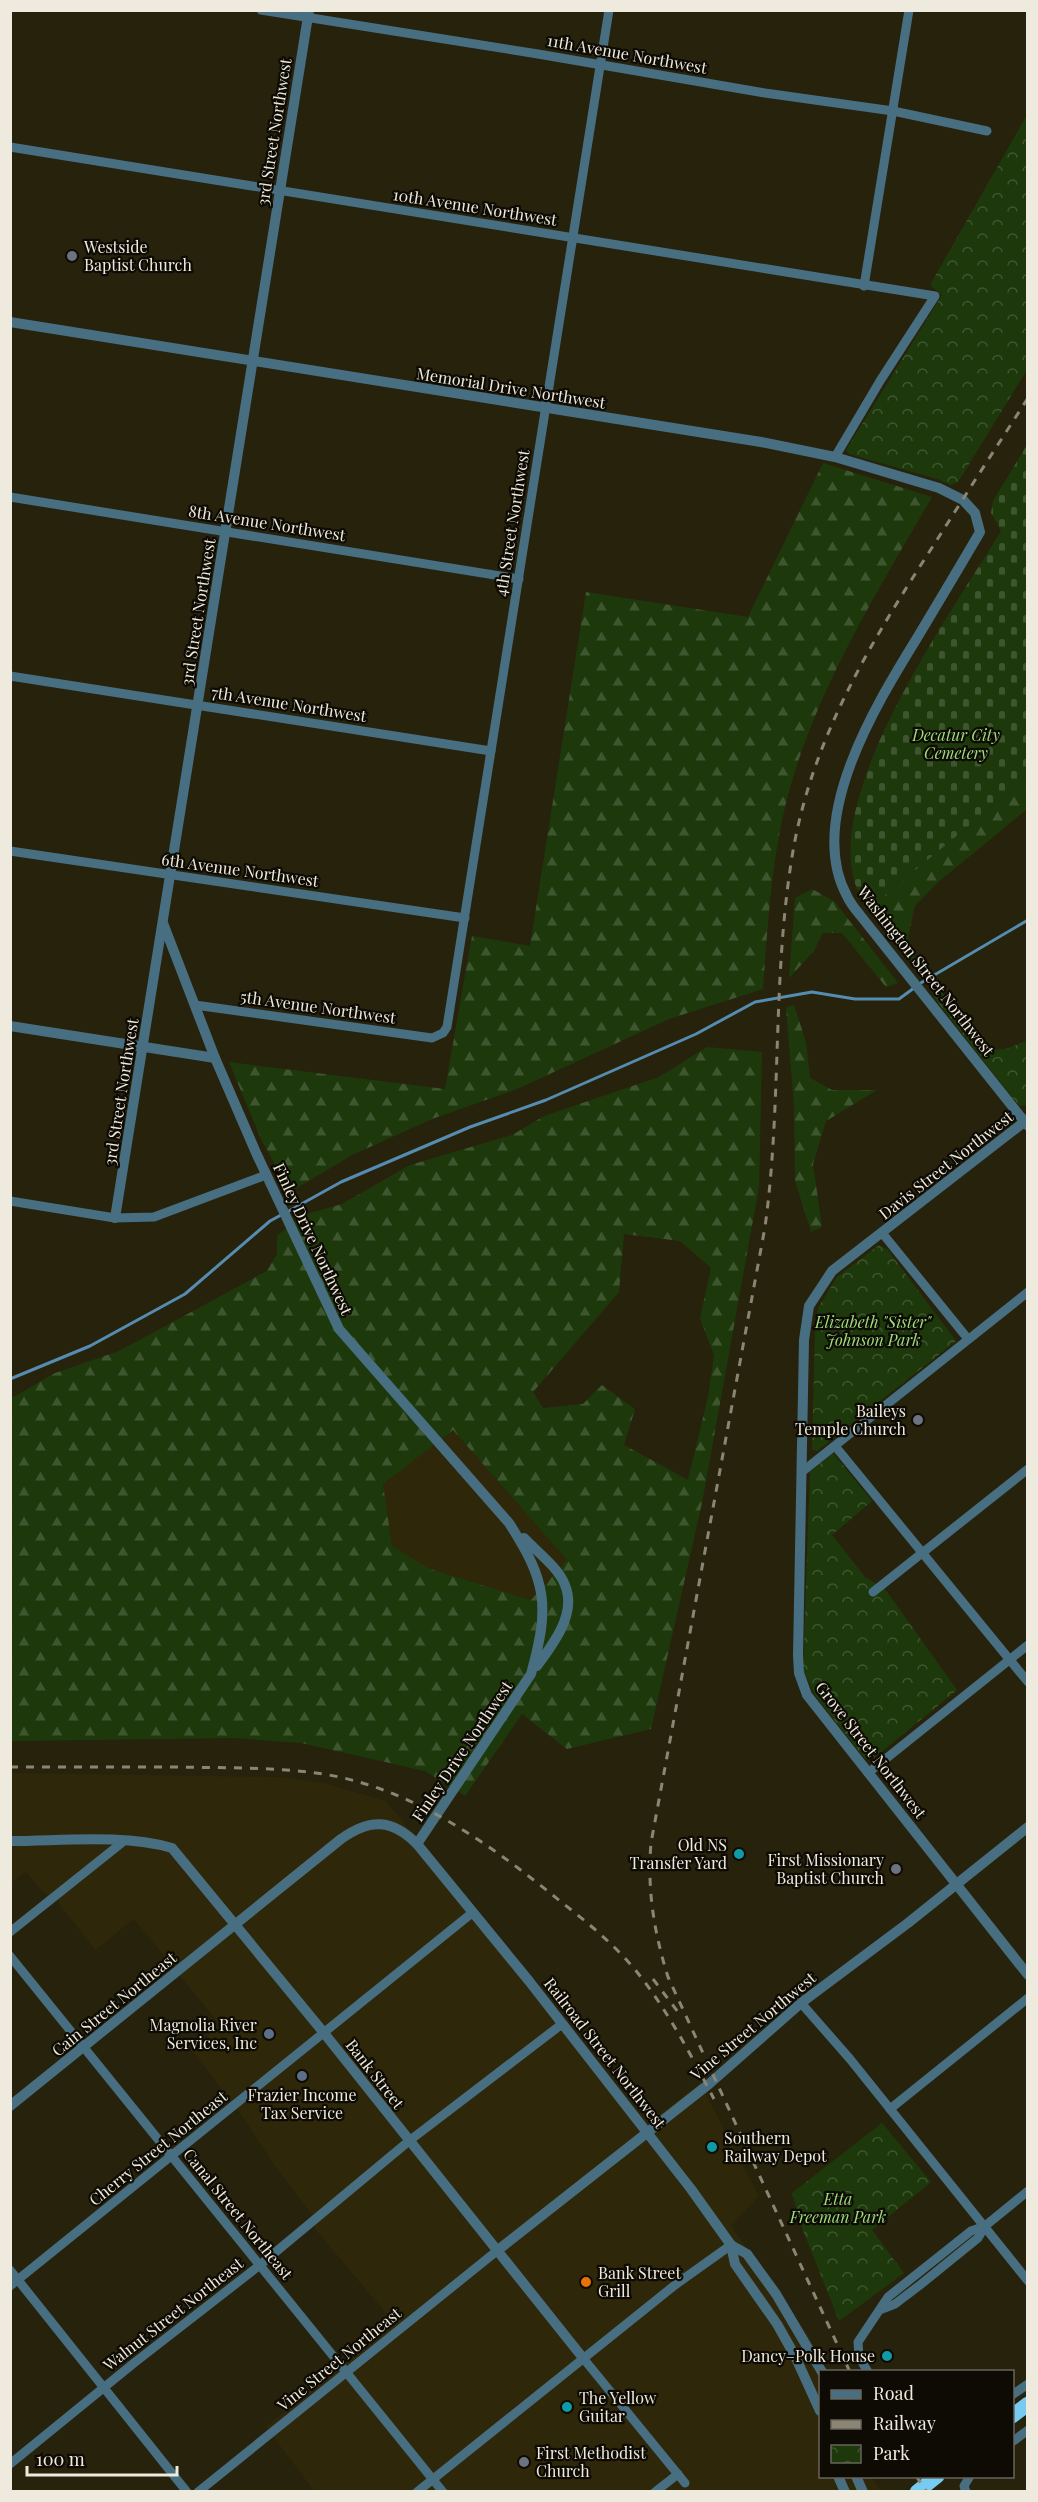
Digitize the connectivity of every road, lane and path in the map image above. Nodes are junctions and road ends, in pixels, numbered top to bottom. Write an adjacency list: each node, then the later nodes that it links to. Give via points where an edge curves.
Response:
1 (261, 10): 4 (street, 11th Avenue Northwest)
2 (609, 10): 5 (street, 4th Street Northwest)
3 (909, 10): 6 (street)
4 (308, 14): 5 (street, 11th Avenue Northwest); 9 (street, 3rd Street Northwest)
5 (600, 65): 6 (street, 11th Avenue Northwest); 10 (street, 4th Street Northwest)
6 (893, 111): 7 (street, 11th Avenue Northwest); 11 (street)
7 (987, 131)
8 (10, 147): 9 (street, 10th Avenue Northwest)
9 (280, 191): 10 (street, 10th Avenue Northwest); 13 (street, 3rd Street Northwest)
10 (573, 238): 11 (street, 10th Avenue Northwest); 14 (street, 4th Street Northwest)
11 (864, 286): 15 (street, 10th Avenue Northwest, via 935,296)
12 (10, 322): 13 (street, Memorial Drive Northwest)
13 (253, 361): 14 (street, Memorial Drive Northwest); 17 (street, 3rd Street Northwest)
14 (545, 409): 15 (street, Memorial Drive Northwest); 19 (street, 4th Street Northwest)
15 (835, 457): 18 (street, Memorial Drive Northwest, via 956,496 975,513)
16 (10, 497): 17 (street, 8th Avenue Northwest)
17 (226, 532): 19 (street, 8th Avenue Northwest); 21 (street, 3rd Street Northwest)
18 (980, 532): 32 (street, Washington Street Northwest, via 886,688 859,744 839,805 836,849 846,895 904,973)
19 (519, 579): 22 (street, 4th Street Northwest)
20 (10, 676): 21 (street, 7th Avenue Northwest)
21 (198, 705): 22 (street, 7th Avenue Northwest); 24 (street, 3rd Street Northwest)
22 (491, 751): 25 (street, 4th Street Northwest)
23 (10, 851): 24 (street, 6th Avenue Northwest)
24 (171, 876): 25 (street, 6th Avenue Northwest); 26 (street, 3rd Street Northwest)
25 (465, 918): 29 (street, 4th Street Northwest, via 447,1027)
26 (162, 923): 27 (street, Finley Drive Northwest); 30 (street, 3rd Street Northwest)
27 (195, 1005): 29 (street, 5th Avenue Northwest); 31 (street, Finley Drive Northwest)
28 (10, 1026): 30 (street)
29 (438, 1037)
30 (143, 1047): 31 (street); 35 (street, 3rd Street Northwest)
31 (215, 1058): 33 (street, Finley Drive Northwest)
32 (1026, 1122): 36 (street, Davis Street Northwest)
33 (266, 1175): 35 (street, via 169,1213); 42 (street, Finley Drive Northwest, via 339,1329)
34 (10, 1201): 35 (street)
35 (115, 1218)
36 (883, 1234): 38 (street); 41 (street, Davis Street Northwest, via 832,1271 809,1306 804,1340)
37 (1028, 1292): 38 (street)
38 (968, 1339): 39 (street)
39 (835, 1446): 41 (street); 43 (street)
40 (1028, 1469): 43 (street)
41 (803, 1470): 49 (street, Grove Street Northwest, via 799,1673 807,1695)
42 (509, 1523): 47 (street, Finley Drive Northwest, via 534,1564 544,1602); 47 (street, Finley Drive Northwest, via 565,1584 569,1607 560,1630)
43 (923, 1553): 44 (street); 46 (street)
44 (873, 1592)
45 (1028, 1645): 46 (street)
46 (1010, 1660): 48 (street); 49 (street)
47 (531, 1674): 53 (street, Finley Drive Northwest)
48 (1028, 1682)
49 (868, 1773): 55 (street, Grove Street Northwest)
50 (1028, 1827): 55 (street, Vine Street Northwest)
51 (124, 1840): 52 (street, Bank Street); 57 (street, Bank Street, via 172,1848); 58 (street)
52 (10, 1841)
53 (417, 1844): 54 (street, Railroad Street Northwest, via 406,1833 375,1824 352,1832); 56 (street, Railroad Street Northwest)
54 (326, 1852): 57 (street, Cain Street Northeast)
55 (957, 1884): 60 (street, Grove Street Northwest); 62 (street, Vine Street Northwest)
56 (472, 1913): 63 (street, Railroad Street Northwest); 64 (street, Cherry Street Northeast)
57 (236, 1925): 64 (street, Bank Street); 65 (street, Cain Street Northeast)
58 (10, 1932)
59 (10, 1956): 65 (street, Canal Street Northeast)
60 (1028, 1975)
61 (1028, 1998): 67 (street)
62 (801, 2003): 67 (street); 68 (street, Vine Street Northwest, via 709,2084)
63 (562, 2024): 68 (street, Railroad Street Northwest); 69 (street, Walnut Street Northeast)
64 (324, 2033): 69 (street, Bank Street); 70 (street, Cherry Street Northeast)
65 (84, 2048): 66 (street, Cain Street Northeast); 70 (street, Canal Street Northeast)
66 (10, 2106)
67 (890, 2109): 72 (street)
68 (646, 2131): 73 (street, Railroad Street Northwest); 74 (street, Vine Street Northwest)
69 (410, 2141): 74 (street, Bank Street); 75 (street, Walnut Street Northeast)
70 (172, 2156): 75 (street, Canal Street Northeast); 78 (street, Cherry Street Northeast)
71 (1028, 2191): 72 (street)
72 (985, 2226): 77 (street); 81 (street, via 971,2231 888,2298 858,2342)
73 (731, 2245): 79 (street); 80 (street, Railroad Street Northwest, via 747,2254 776,2294); 87 (street, via 735,2264 786,2340)
74 (498, 2250): 79 (street, Bank Street); 82 (street, Vine Street Northeast)
75 (260, 2265): 82 (street, Canal Street Northeast); 84 (street, Walnut Street Northeast)
76 (10, 2270): 78 (street)
77 (1028, 2281)
78 (14, 2283): 84 (street)
79 (583, 2358): 92 (street); 93 (street)
80 (821, 2370)
81 (867, 2370)
82 (346, 2372): 93 (street, Canal Street Northeast); 100 (street, Vine Street Northeast)
83 (1028, 2384): 85 (street)
84 (104, 2388): 91 (street, Walnut Street Northeast); 99 (street)
85 (1014, 2394)
86 (1028, 2404): 88 (highway)
87 (819, 2409)
88 (1014, 2414)
89 (1028, 2430): 90 (street)
90 (1014, 2440)
91 (10, 2464)
92 (678, 2474): 98 (street); 103 (street)
93 (433, 2478): 101 (street); 102 (street, Canal Street Northeast)
94 (839, 2478): 104 (street)
95 (857, 2478): 105 (street)
96 (934, 2478): 106 (highway)
97 (969, 2478): 107 (street, via 964,2486)
98 (685, 2482)
99 (187, 2492)
100 (198, 2492)
101 (417, 2492)
102 (443, 2492)
103 (655, 2492)
104 (845, 2492)
105 (863, 2492)
106 (917, 2492)
107 (966, 2492)

